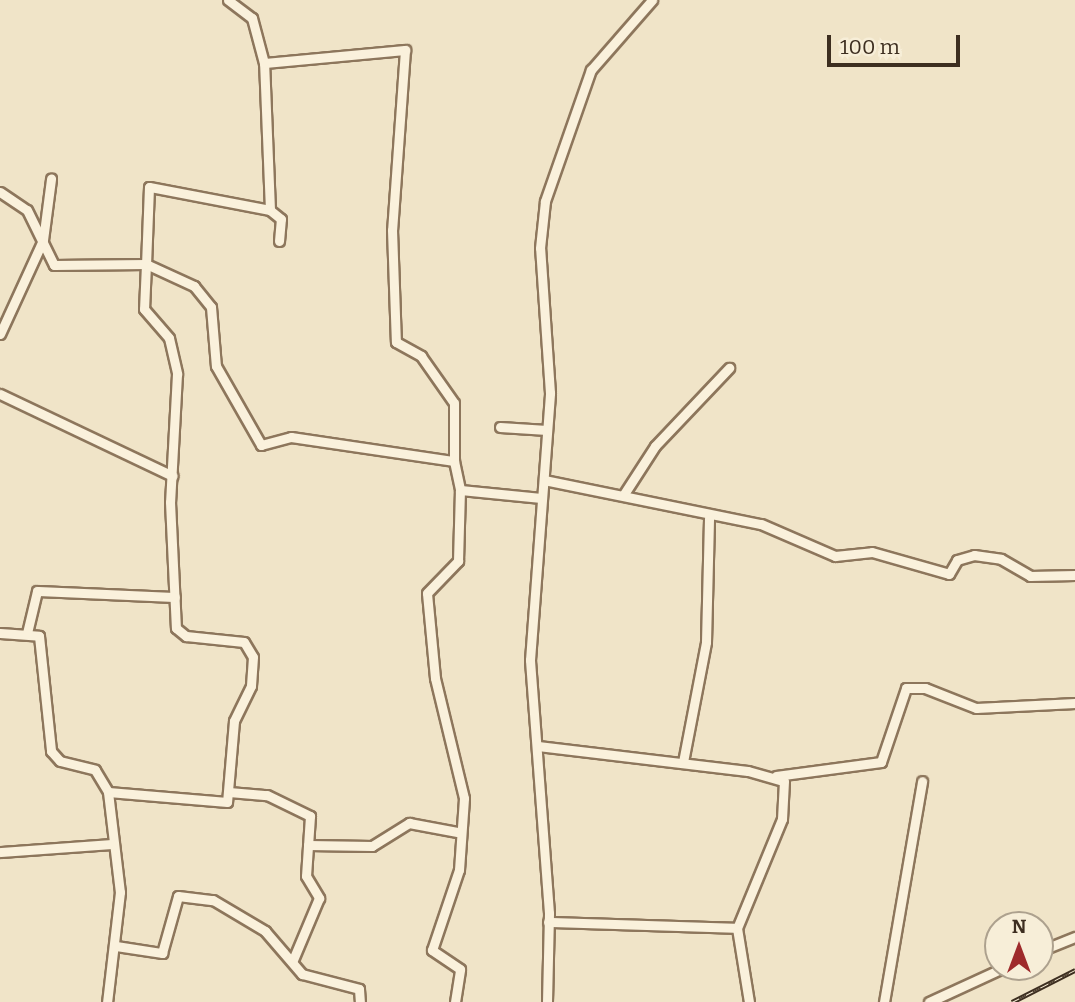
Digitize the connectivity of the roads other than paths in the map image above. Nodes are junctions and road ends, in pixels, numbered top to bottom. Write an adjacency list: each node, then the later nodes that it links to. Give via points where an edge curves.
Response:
1 (228, 0): 3 (street, via 253,18)
2 (652, 0): 14 (street, via 591,70 545,201 540,248)
3 (264, 63): 6 (street); 15 (street, via 405,50 393,230 396,342 421,356 454,403)
4 (51, 179): 8 (street)
5 (0, 192): 8 (street, via 27,209)
6 (270, 210): 7 (street, via 281,219); 9 (street, via 149,187)
7 (279, 241)
8 (43, 242): 9 (street, via 54,265); 10 (street)
9 (146, 264): 15 (street, via 194,286 211,307 216,366 261,445 292,438); 16 (street, via 144,309 169,338 177,374)
10 (0, 334)
11 (729, 368): 19 (street, via 655,446)
12 (0, 394): 16 (street)
13 (500, 427): 14 (street)
14 (547, 430): 17 (street)
15 (454, 461): 18 (street)
16 (173, 476): 23 (street)
17 (544, 480): 19 (street); 20 (street)
18 (460, 489): 20 (street); 33 (street, via 458,561 427,593 435,678 464,798)
19 (624, 494): 21 (street)
20 (542, 498): 27 (street, via 530,660)
21 (709, 517): 22 (street, via 761,524 835,556 872,552 942,575 974,555 1000,559 1031,576); 28 (street, via 706,642)
22 (1075, 575)
23 (175, 597): 25 (street, via 37,592); 32 (street, via 180,633 236,640 252,652 251,686 234,721)
24 (0, 633): 25 (street)
25 (27, 633): 31 (street, via 39,636 44,649 51,751 60,761 94,769)
26 (1075, 703): 29 (street, via 976,708 925,688 906,688 881,762)
27 (538, 746): 28 (street); 37 (street)
28 (683, 762): 29 (street)
29 (776, 776): 38 (street, via 785,788 782,819)
30 (922, 781): 49 (street)
31 (108, 792): 32 (street, via 224,804); 34 (street)
32 (229, 792): 35 (street, via 267,795 288,810 309,814)
33 (457, 832): 35 (street, via 408,823 372,846); 46 (street, via 459,870 432,950 460,969)
34 (111, 844): 36 (street); 41 (street, via 120,892)
35 (308, 845): 42 (street, via 306,876 319,898)
36 (0, 852)
37 (548, 922): 38 (street); 47 (street)
38 (737, 928): 48 (street)
39 (1075, 937): 40 (street)
40 (1054, 945)
41 (116, 946): 42 (street, via 162,953 178,896 213,900 265,931); 44 (street)
42 (293, 960): 45 (street, via 307,976 359,989)
43 (984, 977): 50 (street)
44 (107, 1002)
45 (360, 1002)
46 (455, 1002)
47 (547, 1002)
48 (749, 1002)
49 (884, 1002)
50 (929, 1002)

